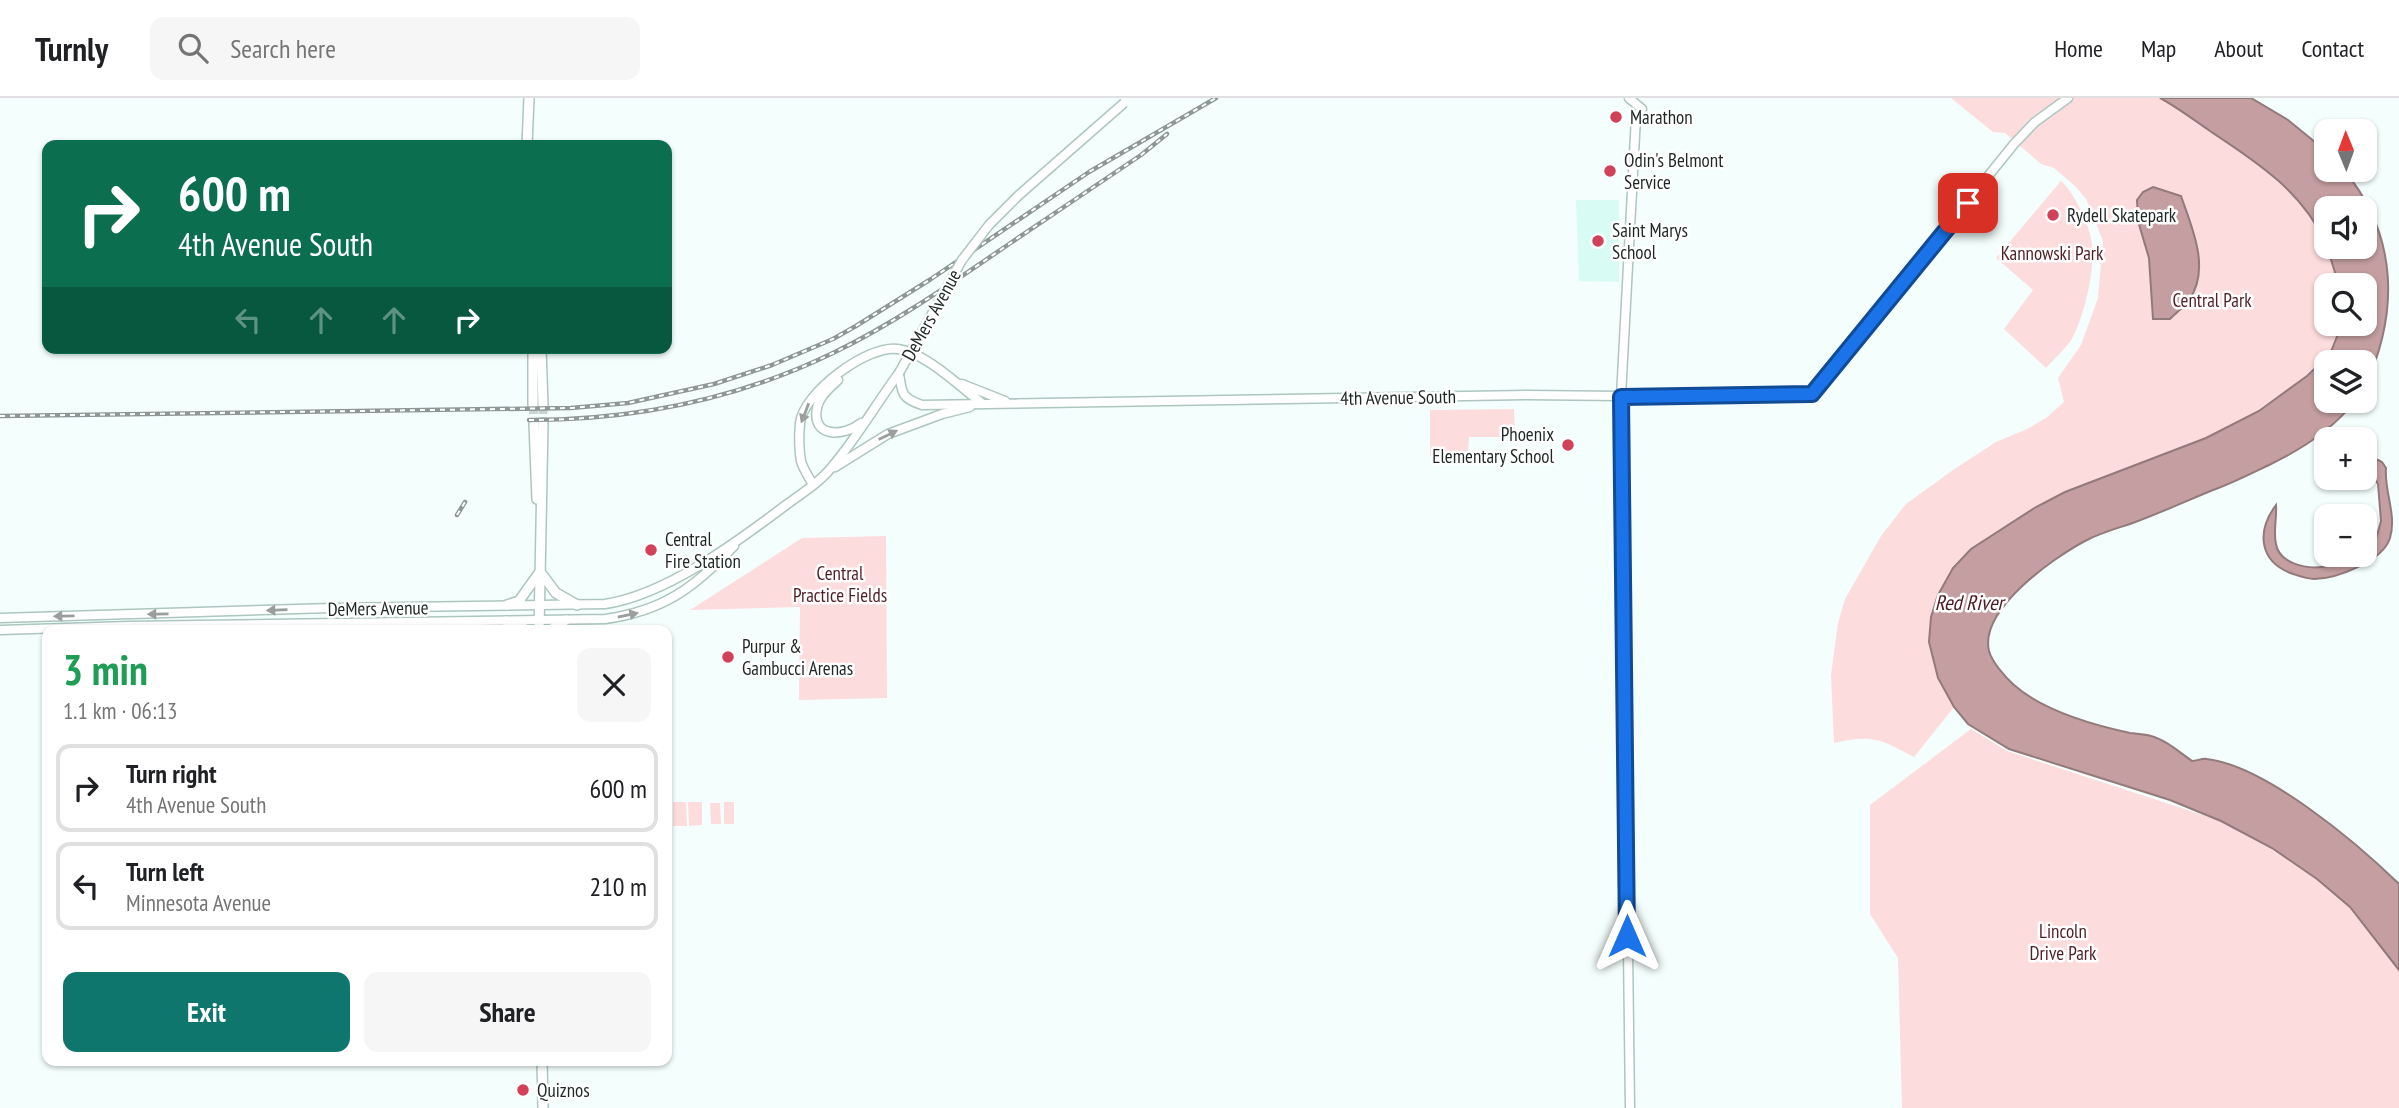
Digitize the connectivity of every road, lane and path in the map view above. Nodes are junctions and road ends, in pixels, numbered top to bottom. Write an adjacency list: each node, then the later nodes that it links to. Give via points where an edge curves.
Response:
1 (528, 98): 5 (main road)
2 (1629, 98): 11 (main road, via 1643,109 1636,118)
3 (2068, 98): 11 (main road, 4th Avenue South, via 2035,122 2007,152 1812,394)
4 (1127, 101): 9 (main road, DeMers Avenue, bridge, via 989,225 962,260)
5 (527, 140)
6 (534, 354): 7 (main road, via 538,405)
7 (541, 354)
8 (851, 365): 10 (main road, via 872,352 898,349 922,358); 14 (main road, via 821,398 817,418 827,432 839,434); 17 (main road, one-way to 17, via 819,390 800,420 800,459)
9 (899, 373): 12 (main road, via 903,395 910,401 922,405); 14 (main road, DeMers Avenue)
10 (944, 375): 12 (main road); 13 (main road)
11 (1621, 397): 13 (main road, 4th Avenue South); 38 (main road)
12 (983, 404): 13 (main road, 4th Avenue South); 16 (main road, one-way to 12, via 888,434)
13 (1012, 404)
14 (868, 416): 16 (main road, DeMers Avenue)
15 (538, 424): 19 (main road, via 534,463)
16 (830, 470): 17 (main road, DeMers Avenue)
17 (813, 485): 18 (main road, DeMers Avenue)
18 (741, 539): 20 (main road, DeMers Avenue); 21 (main road, DeMers Avenue)
19 (540, 571): 22 (main road, via 556,593); 23 (main road, via 519,601); 24 (main road)
20 (676, 577): 21 (main road); 22 (main road, DeMers Avenue, via 622,602)
21 (685, 591): 27 (main road, DeMers Avenue, one-way to 21, via 624,617 665,604)
22 (577, 605): 24 (main road, DeMers Avenue)
23 (507, 606): 24 (main road, DeMers Avenue); 25 (main road, DeMers Avenue)
24 (539, 606): 32 (main road)
25 (331, 608): 26 (main road, DeMers Avenue, one-way to 26); 29 (main road)
26 (0, 618)
27 (566, 620): 32 (main road, DeMers Avenue); 33 (main road)
28 (506, 621): 29 (main road, DeMers Avenue); 31 (main road); 32 (main road, DeMers Avenue)
29 (331, 623): 30 (main road, DeMers Avenue)
30 (236, 625)
31 (520, 625)
32 (539, 625)
33 (558, 625)
34 (42, 629): 35 (main road, DeMers Avenue)
35 (0, 630)
36 (542, 1066): 37 (main road)
37 (543, 1108)
38 (1630, 1108)

